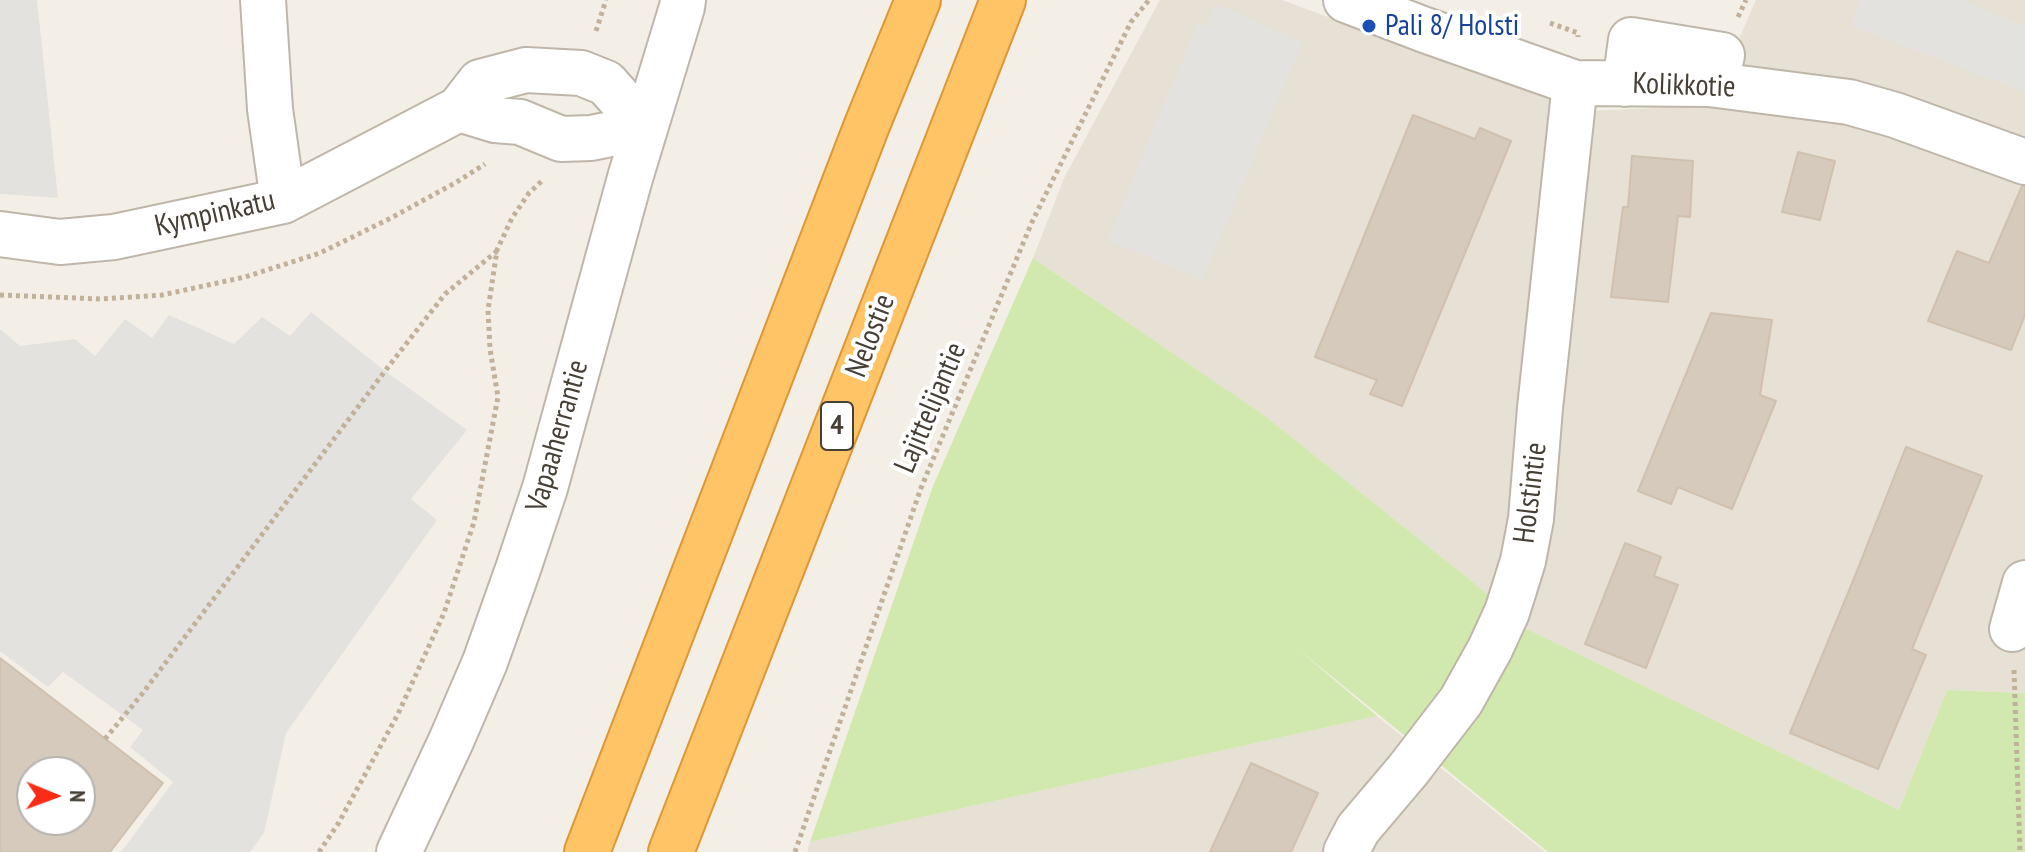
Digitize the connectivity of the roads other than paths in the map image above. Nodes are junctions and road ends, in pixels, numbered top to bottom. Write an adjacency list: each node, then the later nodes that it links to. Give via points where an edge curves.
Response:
1 (263, 0): 10 (street)
2 (918, 0): 15 (highway)
3 (1003, 0): 16 (highway, Nelostie / 4)
4 (1346, 0): 6 (street, Kolikkotie)
5 (684, 2): 8 (street, Vapaaherrantie)
6 (1575, 83): 9 (street, Kolikkotie, via 1716,84 1849,102); 17 (street, Holstintie, via 1523,561 1507,612 1461,701 1358,829)
7 (459, 109): 8 (street, via 520,122 561,139); 8 (street, Kympinkatu, via 480,82 526,70 581,73 606,83); 10 (street, Kympinkatu)
8 (645, 127): 14 (street, Vapaaherrantie, via 518,569 485,662)
9 (2025, 162)
10 (283, 201): 11 (street, Kympinkatu, via 114,237 60,242)
11 (0, 234)
12 (2025, 583): 13 (street)
13 (2012, 629)
14 (399, 852)
15 (587, 852)
16 (671, 852)
17 (1346, 852)

